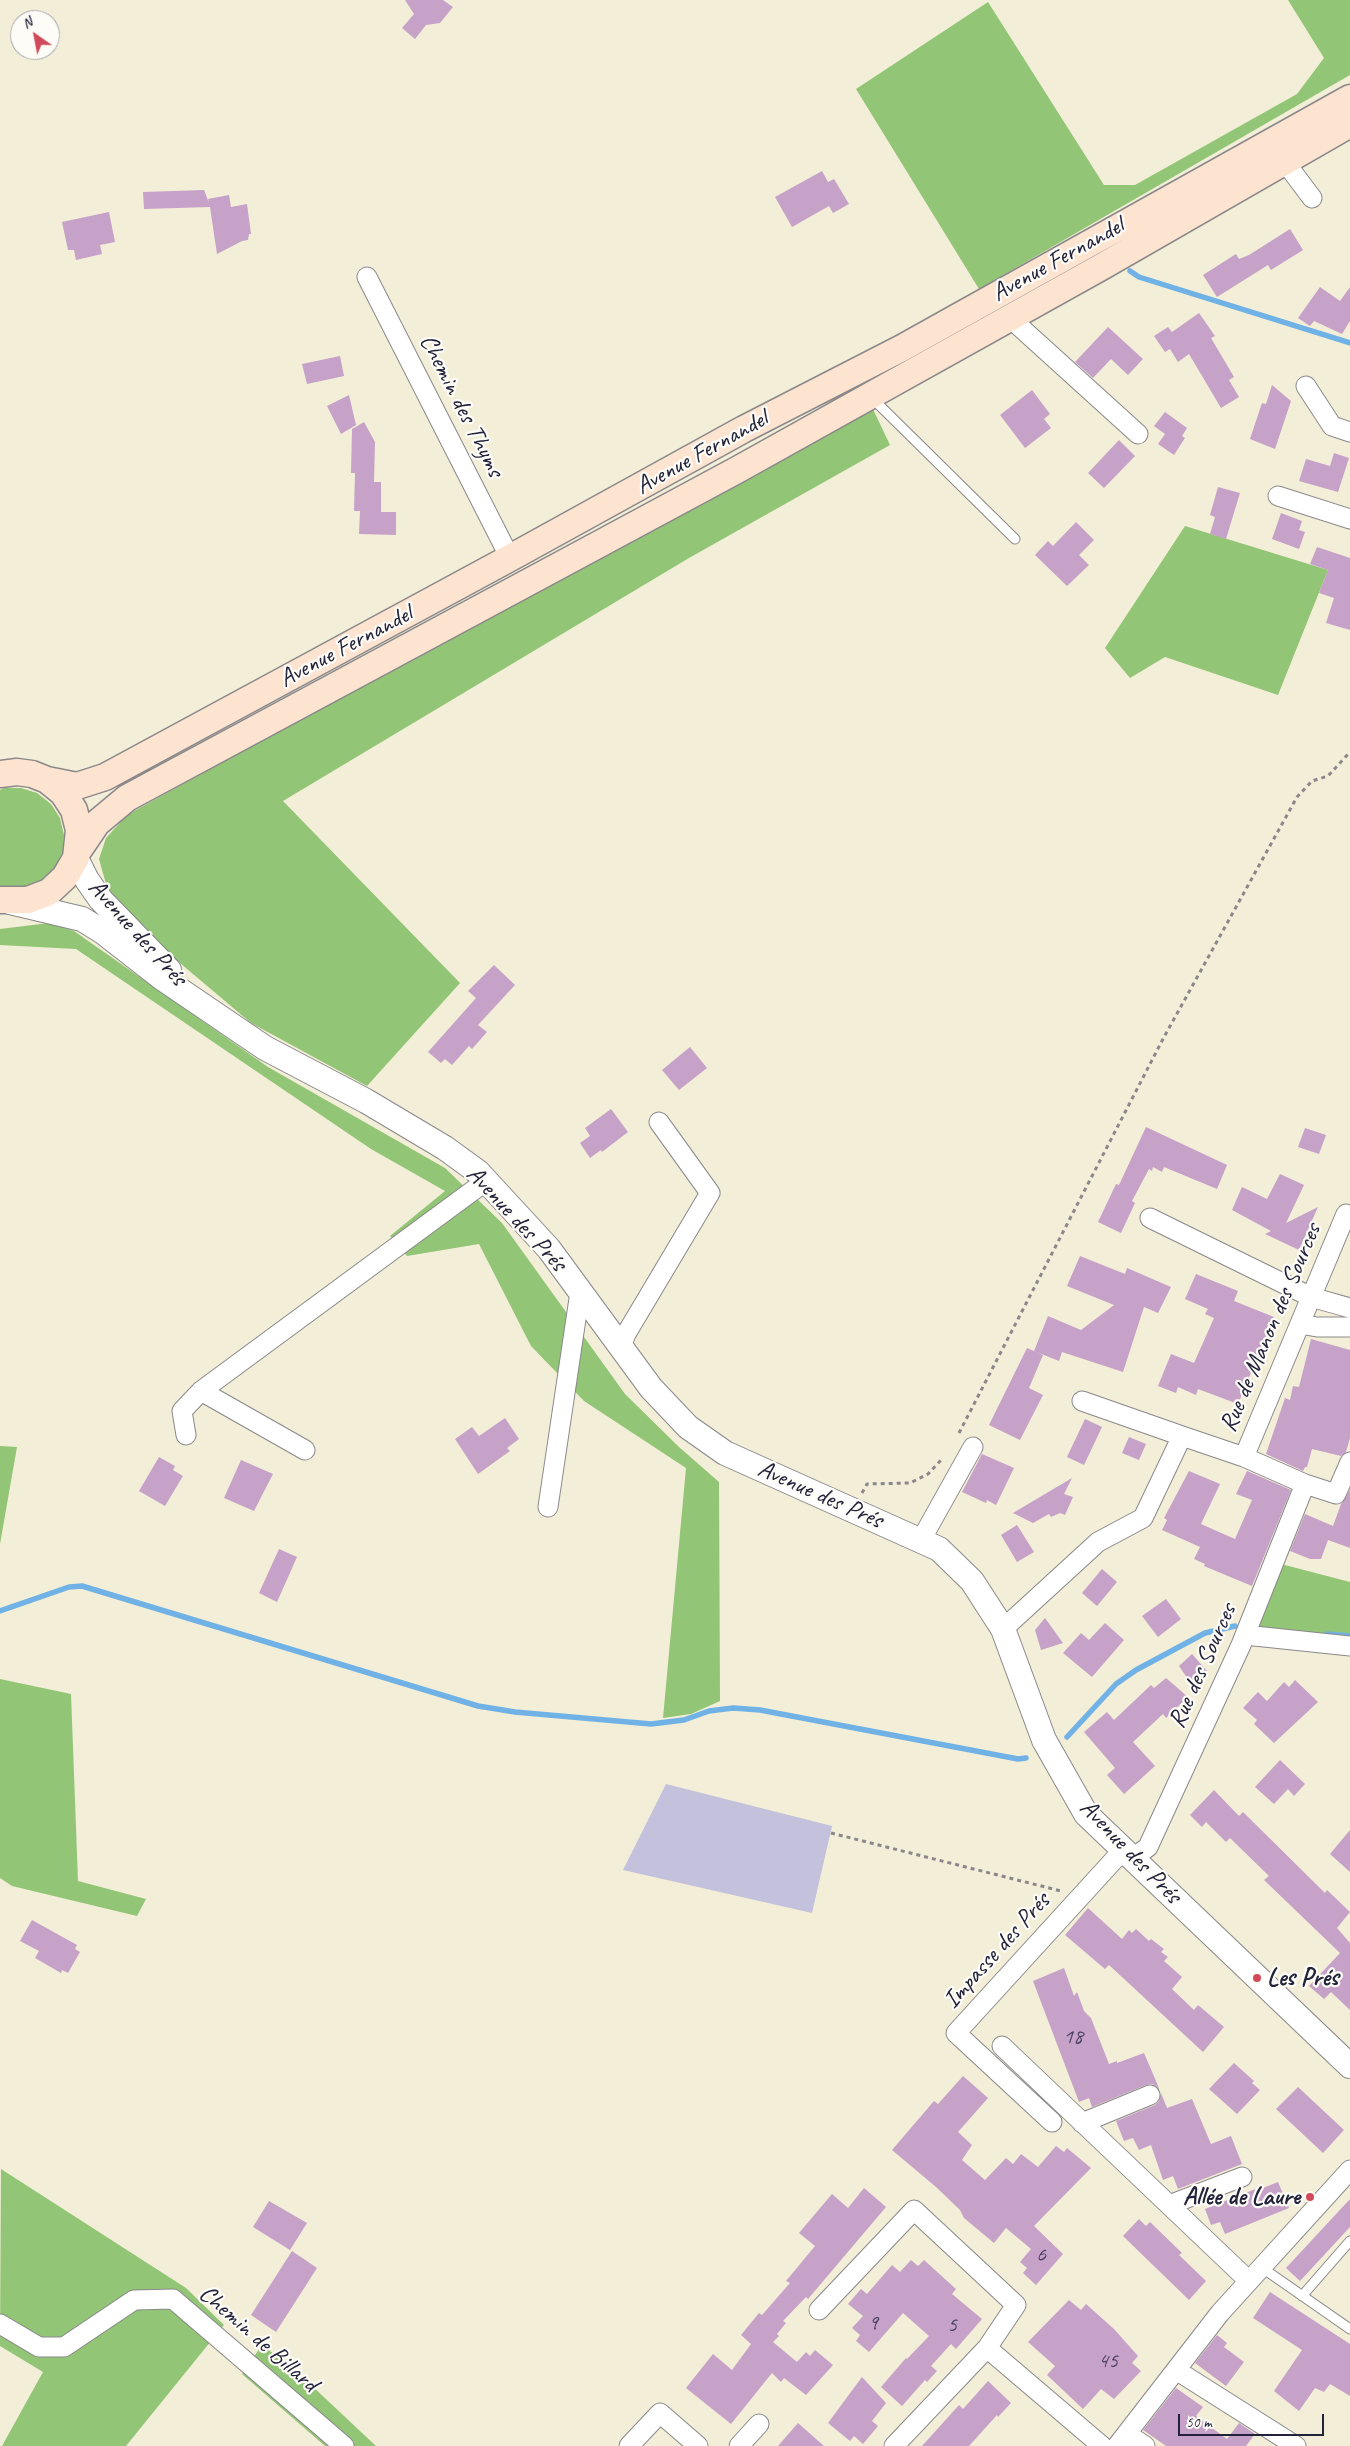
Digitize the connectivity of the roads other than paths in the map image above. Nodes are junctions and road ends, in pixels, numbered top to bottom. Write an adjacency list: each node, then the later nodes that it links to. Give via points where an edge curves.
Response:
1 (1350, 98): 14 (main road, Avenue Fernandel, via 902,348 744,429)
2 (1350, 124): 3 (main road, Avenue Fernandel)
3 (1285, 162): 4 (street); 6 (main road, Avenue Fernandel)
4 (1312, 198)
5 (367, 277): 14 (street, Chemin des Thyms)
6 (1008, 317): 8 (main road, Avenue Fernandel); 10 (street)
7 (1306, 386): 9 (street, via 1332,426)
8 (869, 395): 13 (lane); 17 (main road, Avenue Fernandel, via 564,564 127,798 97,823)
9 (1350, 432)
10 (1138, 434)
11 (1278, 496): 12 (street)
12 (1350, 519)
13 (1014, 539)
14 (510, 558): 16 (main road, Avenue Fernandel, via 105,777 77,786)
15 (6, 769): 16 (main road, Avenue Fernandel)
16 (47, 780): 17 (main road, via 63,793 74,810 79,830)
17 (77, 854): 18 (main road, Avenue Fernandel, via 65,877 49,892 28,900); 19 (street, Avenue des Prés, via 87,880 101,900)
18 (3, 901): 19 (street, Avenue des Prés, via 82,918)
19 (202, 1006): 21 (street, Avenue des Prés, via 265,1048 366,1101 445,1148)
20 (659, 1122): 29 (street, via 710,1193)
21 (486, 1181): 24 (street, Avenue des Prés, via 549,1249); 30 (street)
22 (1346, 1214): 25 (street, Rue de Manon des Sources)
23 (1150, 1218): 25 (street)
24 (580, 1292): 29 (street, Avenue des Prés); 39 (street)
25 (1311, 1297): 26 (street); 27 (street, Rue de Manon des Sources)
26 (1350, 1308)
27 (1300, 1324): 28 (street); 36 (street, Rue de Manon des Sources)
28 (1350, 1327)
29 (621, 1347): 40 (street, Avenue des Prés, via 652,1388 688,1427 725,1453)
30 (201, 1391): 32 (street, via 182,1411); 35 (street)
31 (1082, 1401): 33 (street)
32 (186, 1435)
33 (1182, 1436): 36 (street, Rue de Manon des Sources); 41 (street, Rue de Manon des Sources, via 1143,1518 1098,1542)
34 (973, 1447): 40 (street)
35 (306, 1450)
36 (1244, 1457): 38 (street)
37 (1350, 1462): 38 (street, via 1336,1494)
38 (1305, 1484): 42 (street, Rue des Sources)
39 (548, 1507)
40 (920, 1540): 41 (street, Avenue des Prés, via 939,1549 972,1581)
41 (1003, 1628): 44 (street, Avenue des Prés, via 1044,1740 1086,1814)
42 (1245, 1635): 43 (street); 44 (street, Rue des Sources, via 1148,1847)
43 (1350, 1646)
44 (1128, 1855): 46 (street, Avenue des Prés); 48 (street, Impasse des Prés, via 1081,1896 956,2033)
45 (1002, 2046): 49 (street)
46 (1350, 2066)
47 (1150, 2096): 49 (street)
48 (1052, 2122)
49 (1082, 2123): 52 (street)
50 (1350, 2170): 54 (street)
51 (1242, 2177): 52 (street)
52 (1169, 2205): 54 (street)
53 (1350, 2241): 55 (lane)
54 (1255, 2274): 55 (lane); 60 (street)
55 (1302, 2296): 58 (lane)
56 (819, 2310): 59 (street, via 914,2210 1016,2304)
57 (0, 2324): 63 (street, Chemin de Billard, via 39,2347 64,2347 134,2300 173,2299)
58 (1350, 2329)
59 (987, 2348): 67 (street); 68 (street)
60 (1176, 2370): 62 (street); 70 (street)
61 (759, 2424): 66 (street)
62 (1122, 2440): 69 (street)
63 (344, 2446)
64 (630, 2446): 65 (street, via 660,2413)
65 (698, 2446)
66 (739, 2446)
67 (894, 2446)
68 (1102, 2446)
69 (1145, 2446)
70 (1296, 2446)

